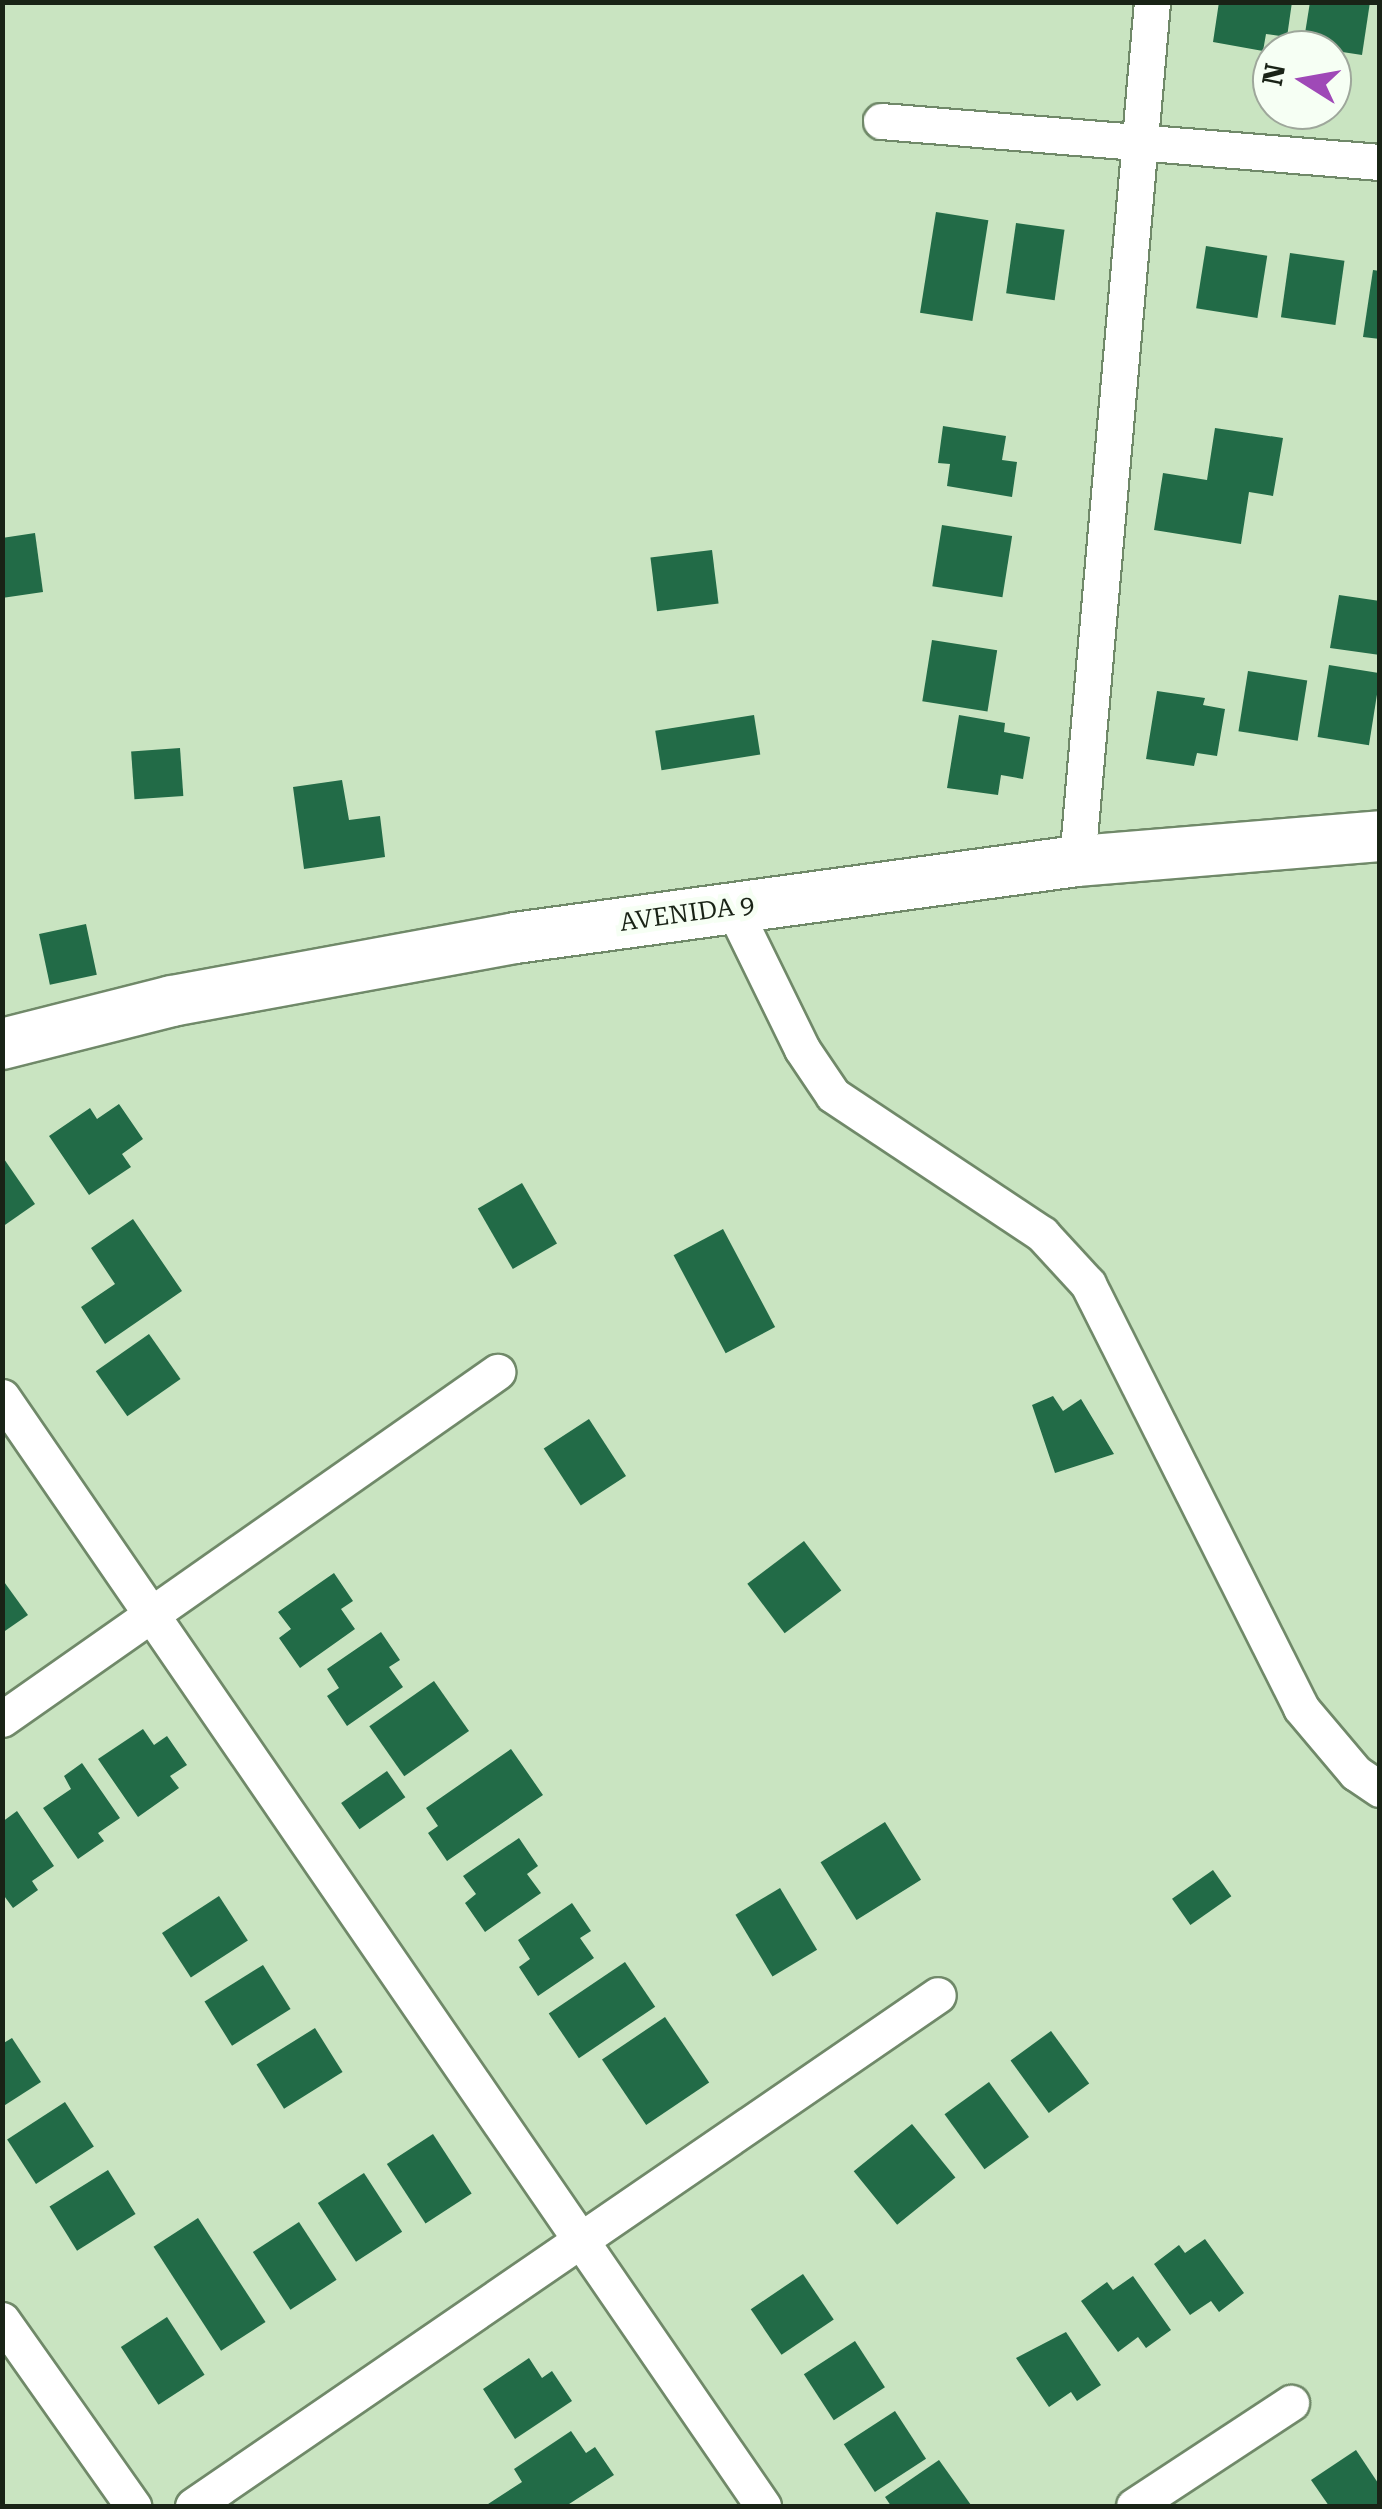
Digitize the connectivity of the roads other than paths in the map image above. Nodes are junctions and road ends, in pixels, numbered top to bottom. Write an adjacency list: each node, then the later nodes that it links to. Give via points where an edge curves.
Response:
1 (1152, 2): 3 (street)
2 (880, 121): 3 (street)
3 (1138, 139): 4 (street); 6 (street)
4 (1380, 162)
5 (1380, 836): 6 (main road, AVENIDA 9)
6 (1077, 861): 7 (main road, AVENIDA 9)
7 (733, 908): 8 (main road, AVENIDA 9, via 515,938 267,984); 13 (street, via 802,1049 833,1094 1042,1234 1088,1284 1301,1708 1356,1774)
8 (2, 1044)
9 (496, 1372): 11 (street)
10 (2, 1397): 11 (street)
11 (149, 1618): 12 (street); 15 (street)
12 (2, 1719)
13 (1380, 1789)
14 (938, 1996): 15 (street)
15 (583, 2239): 19 (street); 20 (street)
16 (2, 2320): 18 (street)
17 (1291, 2403): 21 (street)
18 (133, 2506)
19 (193, 2506)
20 (763, 2506)
21 (1134, 2506)

